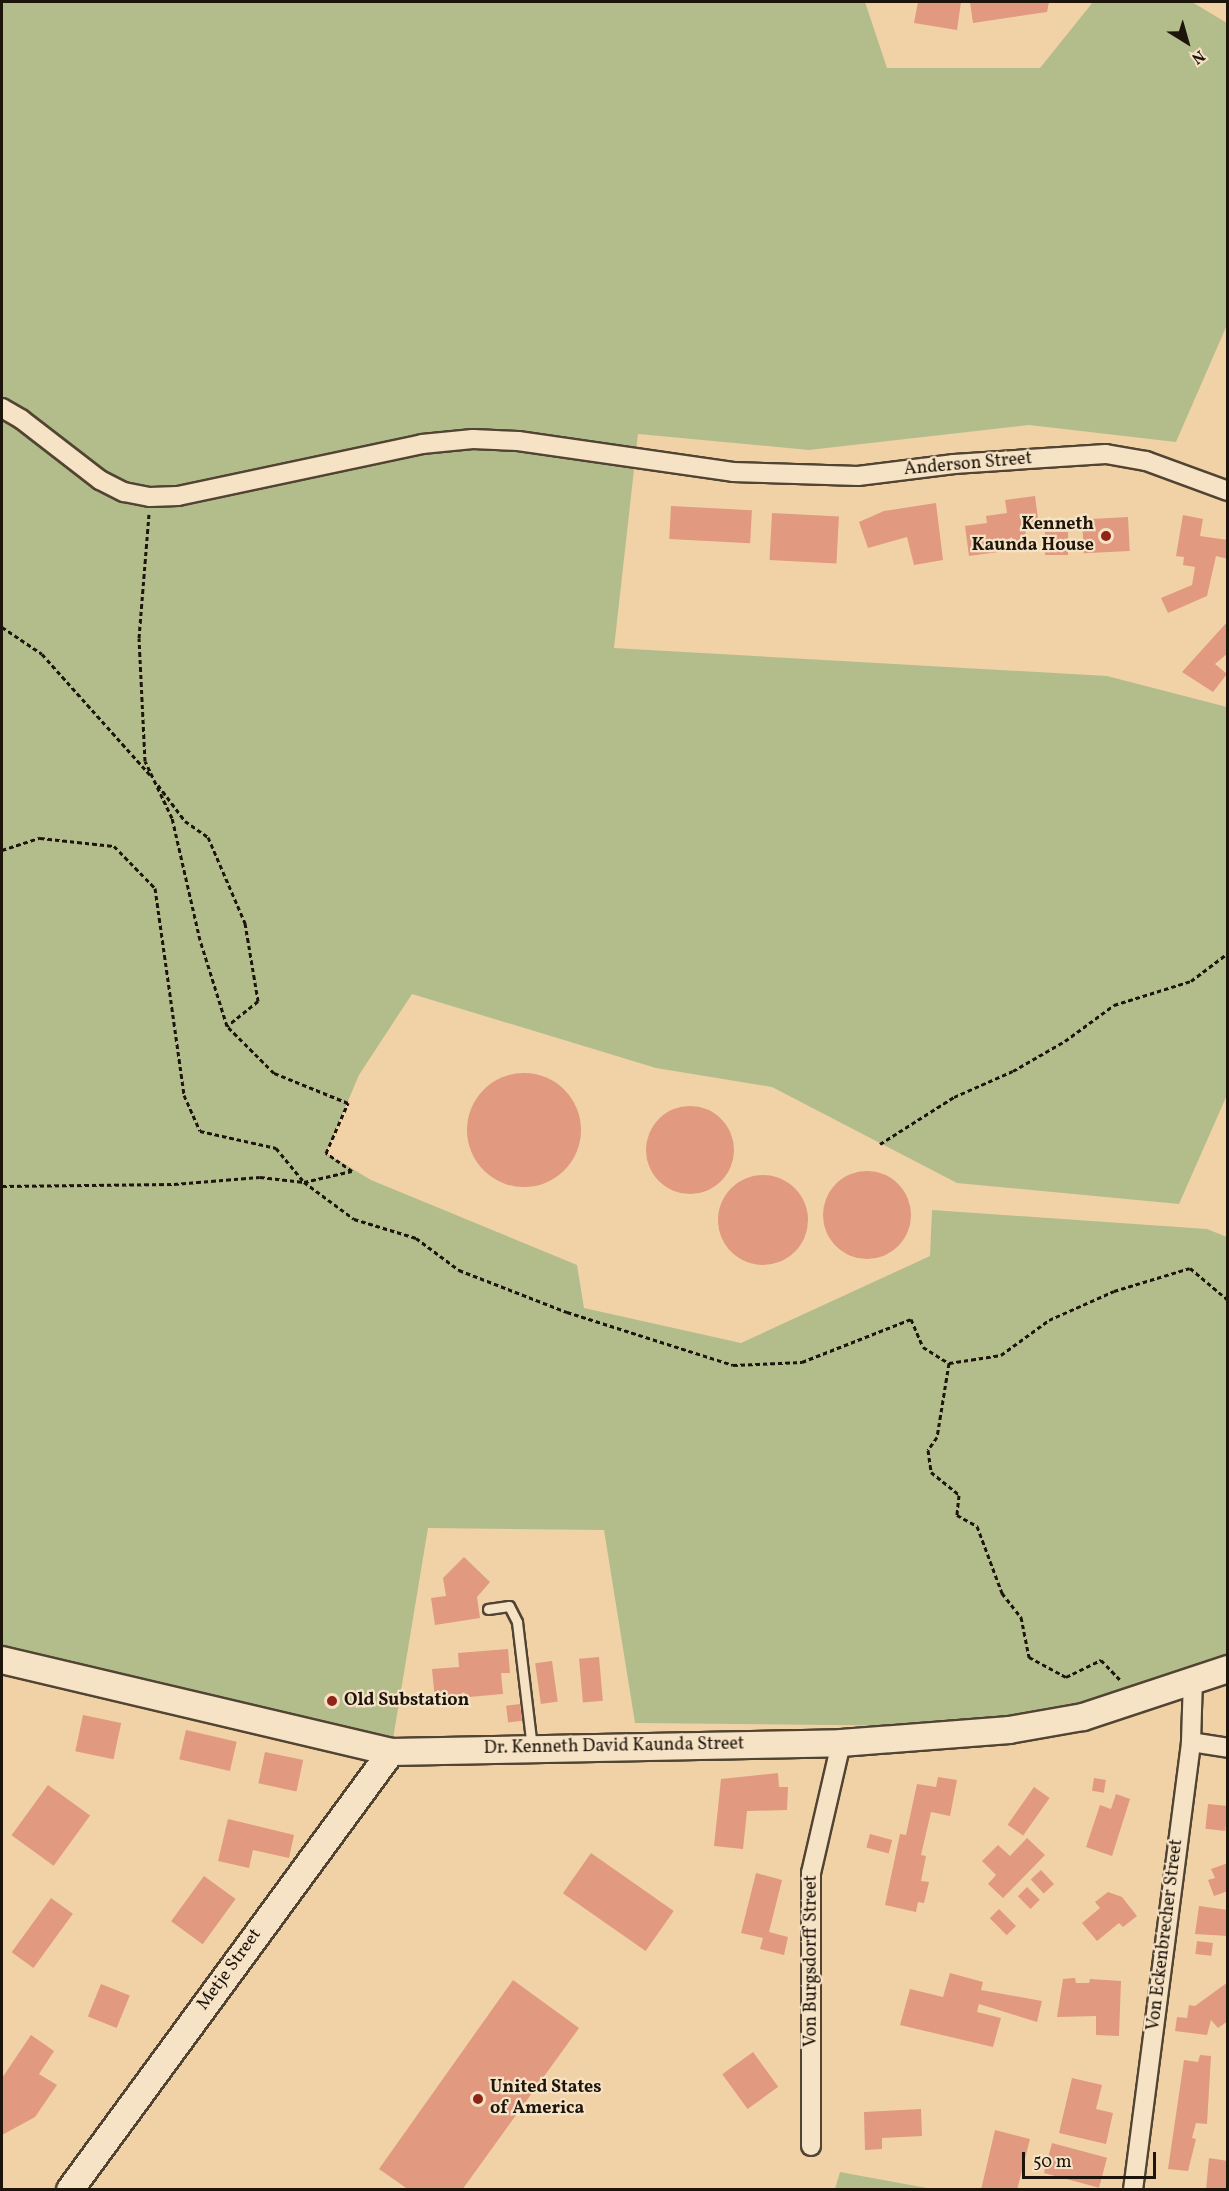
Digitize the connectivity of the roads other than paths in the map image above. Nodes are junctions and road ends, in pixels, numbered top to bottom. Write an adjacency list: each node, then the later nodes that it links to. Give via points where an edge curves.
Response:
1 (2, 408): 2 (street, Anderson Street, via 100,480 124,492 150,497 178,496 412,446 473,439 541,444 704,469 858,476 954,464 1106,454 1146,461)
2 (1227, 491)
3 (488, 1609): 9 (lane, via 509,1606 517,1622)
4 (2, 1660): 11 (street, Dr. Kenneth David Kaunda Street)
5 (1227, 1669): 6 (street, Dr. Kenneth David Kaunda Street)
6 (1193, 1680): 7 (street, Von Eckenbrecher Street); 8 (street, Dr. Kenneth David Kaunda Street, via 1047,1725)
7 (1191, 1742): 10 (street); 14 (street, Von Eckenbrecher Street)
8 (841, 1743): 9 (street, Dr. Kenneth David Kaunda Street); 12 (street, Von Burgsdorff Street, via 811,1873)
9 (532, 1748): 11 (street, Dr. Kenneth David Kaunda Street)
10 (1227, 1748)
11 (391, 1752): 13 (street, Metje Street)
12 (811, 2146)
13 (70, 2190)
14 (1133, 2190)

